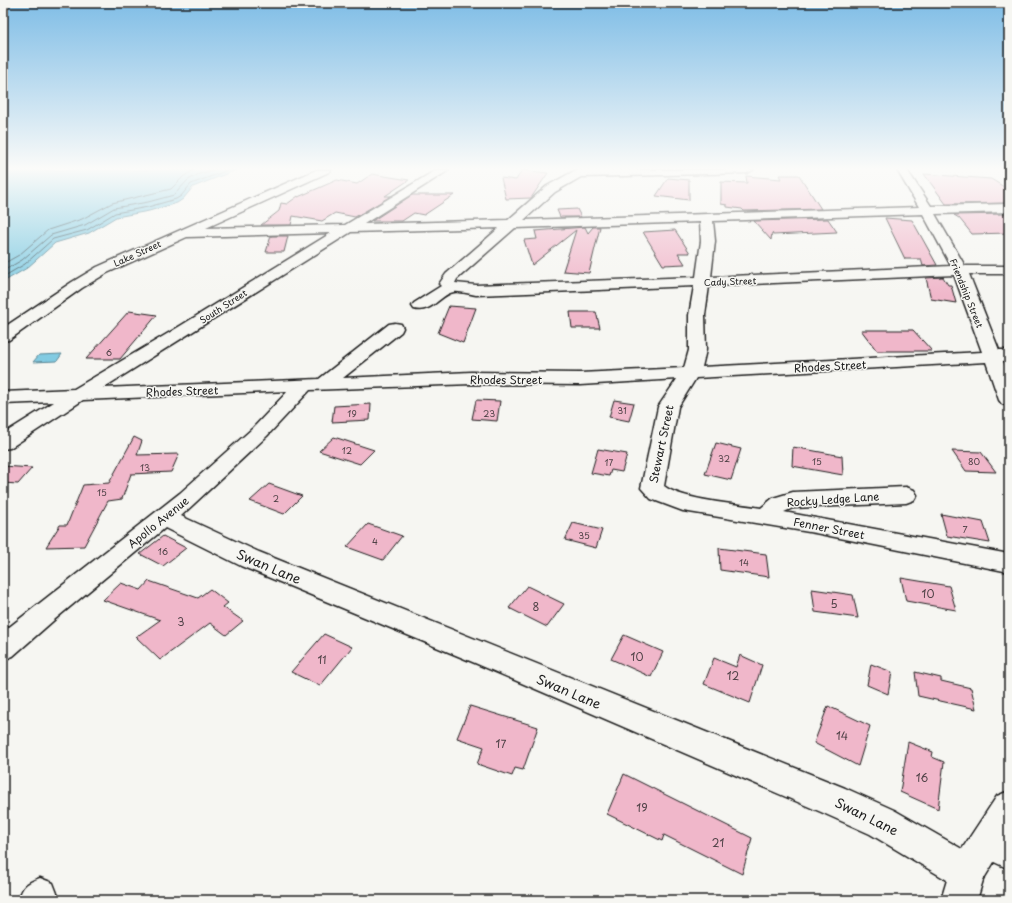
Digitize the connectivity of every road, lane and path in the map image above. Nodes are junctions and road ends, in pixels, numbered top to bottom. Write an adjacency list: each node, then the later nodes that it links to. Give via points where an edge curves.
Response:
1 (225, 212): 9 (street, Lake Street)
2 (373, 212): 8 (street, South Street)
3 (524, 212): 7 (street)
4 (868, 212): 6 (street)
5 (928, 212): 10 (street, Friendship Street)
6 (706, 218): 7 (street); 12 (street, Stewart Street, via 709,235)
7 (511, 224): 8 (street); 13 (street, via 451,277 447,284)
8 (347, 228): 9 (street); 20 (street, South Street)
9 (183, 233): 16 (street, Lake Street, via 89,277)
10 (960, 270): 11 (street, Cady Street); 12 (street, Cady Street); 17 (street, Friendship Street)
11 (1009, 270)
12 (702, 282): 13 (street, Cady Street, via 476,290); 18 (street, Stewart Street, via 697,313 699,346)
13 (450, 287): 14 (street)
14 (420, 306)
15 (395, 328): 19 (street, Apollo Avenue)
16 (3, 336)
17 (1000, 355): 18 (street, Rhodes Street, via 938,361); 22 (street, Friendship Street)
18 (690, 374): 19 (street, Rhodes Street, via 580,379 471,378); 24 (street, Stewart Street, via 668,407)
19 (314, 385): 20 (street, Rhodes Street); 27 (street, Apollo Avenue)
20 (78, 395): 21 (street, Rhodes Street); 23 (street, South Street)
21 (3, 398)
22 (1009, 400)
23 (3, 443)
24 (652, 488): 26 (street, Fenner Street, via 659,494 683,503)
25 (906, 495): 26 (street, Rocky Ledge Lane, via 792,500 782,502)
26 (766, 516): 28 (street, Fenner Street)
27 (164, 518): 29 (street, Apollo Avenue); 32 (street, Swan Lane, via 250,559 882,822)
28 (1009, 563)
29 (3, 648)
30 (1009, 808): 31 (street)
31 (999, 846): 32 (street)
32 (963, 886)

